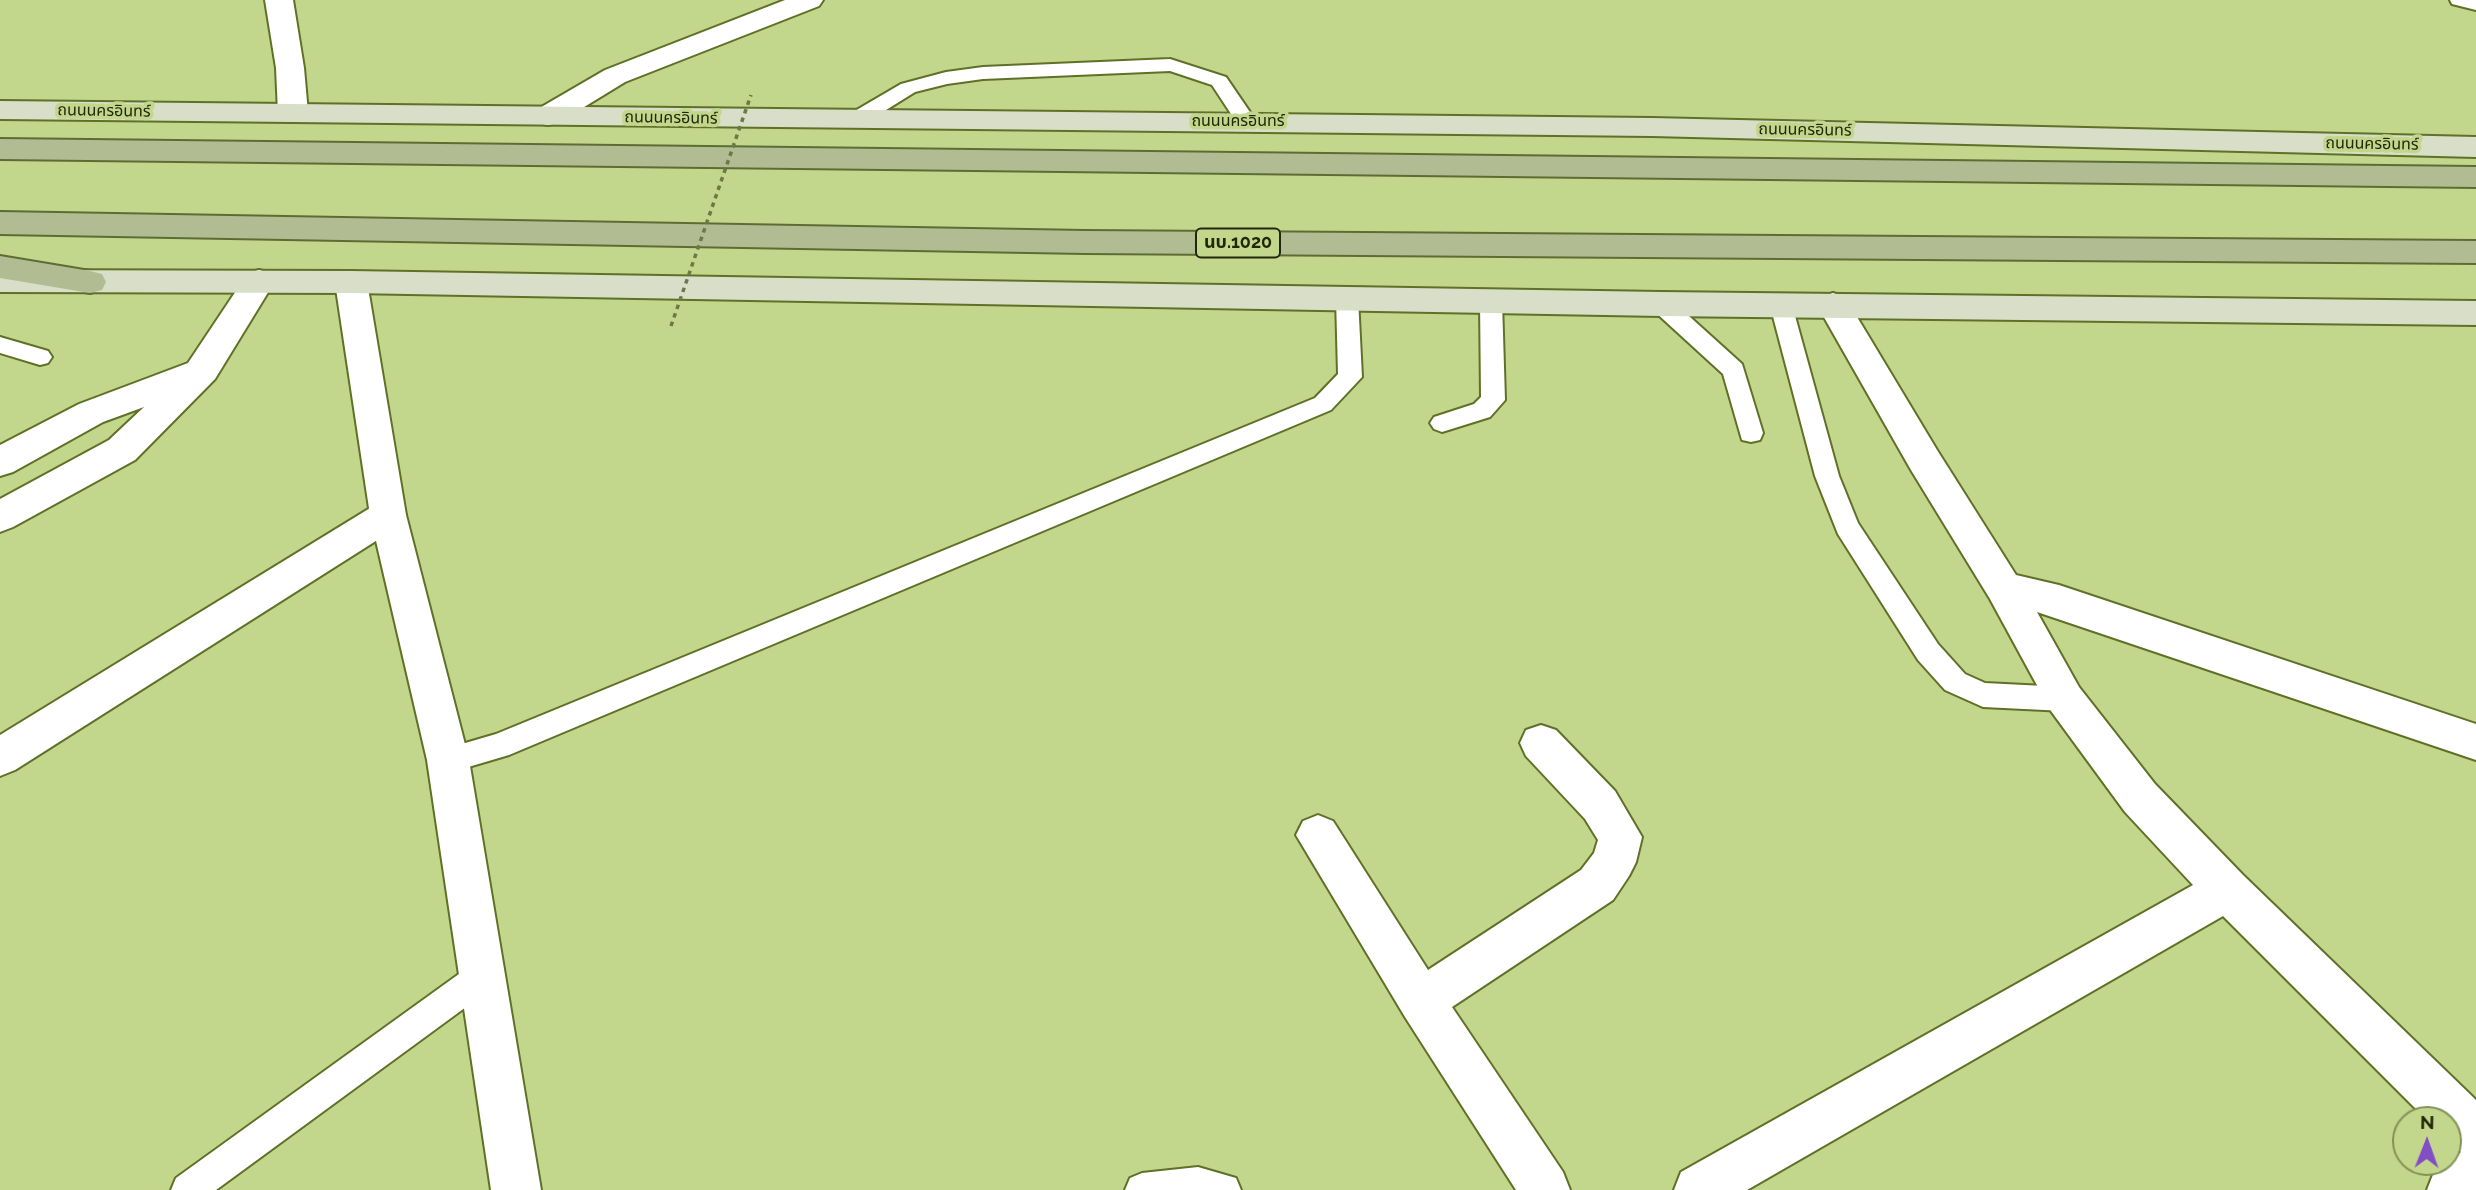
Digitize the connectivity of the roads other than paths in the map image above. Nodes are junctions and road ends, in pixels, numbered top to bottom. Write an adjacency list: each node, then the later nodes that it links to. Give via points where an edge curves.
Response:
1 (279, 0): 6 (street)
2 (808, 0): 7 (street, via 615,76)
3 (2459, 0): 4 (lane)
4 (2476, 4)
5 (0, 110): 6 (main road, ถนนนครอินทร์)
6 (293, 114): 7 (main road, ถนนนครอินทร์)
7 (548, 116): 8 (main road, ถนนนครอินทร์)
8 (855, 120): 9 (main road, ถนนนครอินทร์); 9 (lane, via 908,88 946,78 1170,65 1219,81)
9 (1245, 121): 10 (main road, ถนนนครอินทร์)
10 (2476, 147)
11 (0, 149): 12 (main road, ถนนนครอินทร์)
12 (2476, 177)
13 (0, 223): 14 (main road, นบ.1020, via 1098,242)
14 (2476, 252)
15 (0, 267): 18 (main road)
16 (0, 281): 18 (main road)
17 (259, 281): 18 (main road); 19 (main road); 28 (street)
18 (90, 282)
19 (351, 282): 20 (main road); 32 (street)
20 (1347, 298): 21 (main road); 39 (lane, via 1350,377 1323,404 499,746)
21 (1491, 300): 22 (main road); 29 (lane, via 1493,400 1482,411)
22 (1661, 304): 23 (main road); 30 (lane, via 1734,370)
23 (1781, 305): 24 (main road); 35 (lane, via 1827,476 1847,527 1928,652 1955,682 1983,695)
24 (1833, 305): 25 (main road); 34 (street)
25 (2476, 313)
26 (0, 345): 27 (lane)
27 (40, 357)
28 (204, 370): 31 (street, via 91,413); 33 (street, via 122,450)
29 (1442, 423)
30 (1751, 433)
31 (0, 462)
32 (388, 516): 38 (street); 39 (street)
33 (0, 517)
34 (2004, 588): 35 (street); 36 (street, via 2059,601)
35 (2065, 699): 41 (street, via 2140,798)
36 (2476, 742)
37 (1541, 743): 43 (street, via 1600,805 1620,837 1614,862 1597,885)
38 (0, 757)
39 (448, 760): 42 (street)
40 (1318, 835): 43 (street)
41 (2227, 890): 44 (street); 51 (street)
42 (481, 977): 46 (lane); 47 (street)
43 (1421, 1001): 50 (street)
44 (2476, 1134)
45 (2476, 1171): 52 (street)
46 (188, 1190)
47 (516, 1190)
48 (1142, 1190): 49 (lane, via 1198,1184)
49 (1224, 1190)
50 (1545, 1190)
51 (1699, 1190)
52 (2452, 1190)

